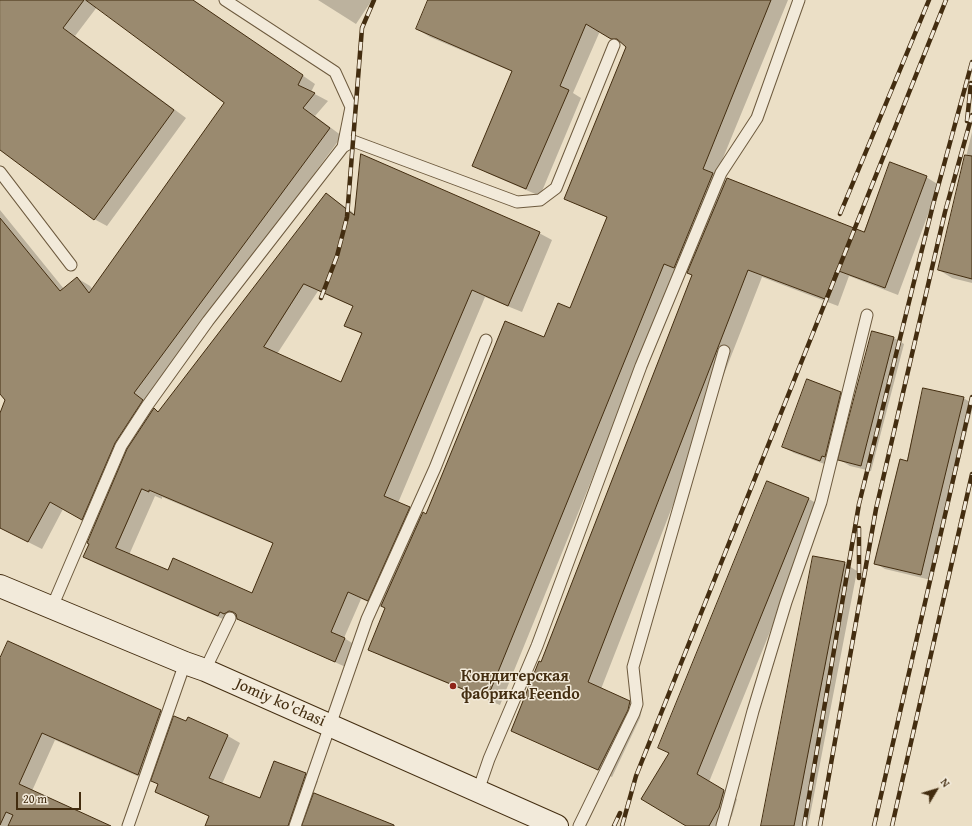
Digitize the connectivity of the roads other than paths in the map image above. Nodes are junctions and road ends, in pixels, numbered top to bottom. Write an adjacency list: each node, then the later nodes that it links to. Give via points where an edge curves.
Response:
1 (225, 0): 4 (lane, via 335,72 351,107)
2 (799, 0): 15 (lane, via 757,118 721,173 641,366 537,646)
3 (614, 45): 4 (lane, via 556,188 540,200 517,202 353,141)
4 (343, 147): 11 (lane, via 208,321 147,406 126,440)
5 (0, 172): 6 (lane)
6 (71, 265)
7 (866, 315): 20 (lane, via 821,502 757,696)
8 (486, 340): 14 (lane, via 435,468 367,619)
9 (724, 351): 19 (lane, via 633,667 637,704)
10 (0, 586): 11 (street, Jomiy ko'chasi)
11 (52, 607): 13 (street, Jomiy ko'chasi)
12 (230, 618): 13 (lane)
13 (195, 666): 14 (street, Jomiy ko'chasi); 16 (lane)
14 (329, 725): 15 (street, Jomiy ko'chasi); 17 (lane)
15 (478, 791): 18 (street, Jomiy ko'chasi)
16 (128, 826)
17 (295, 826)
18 (557, 826)
19 (580, 826)
20 (722, 826)

